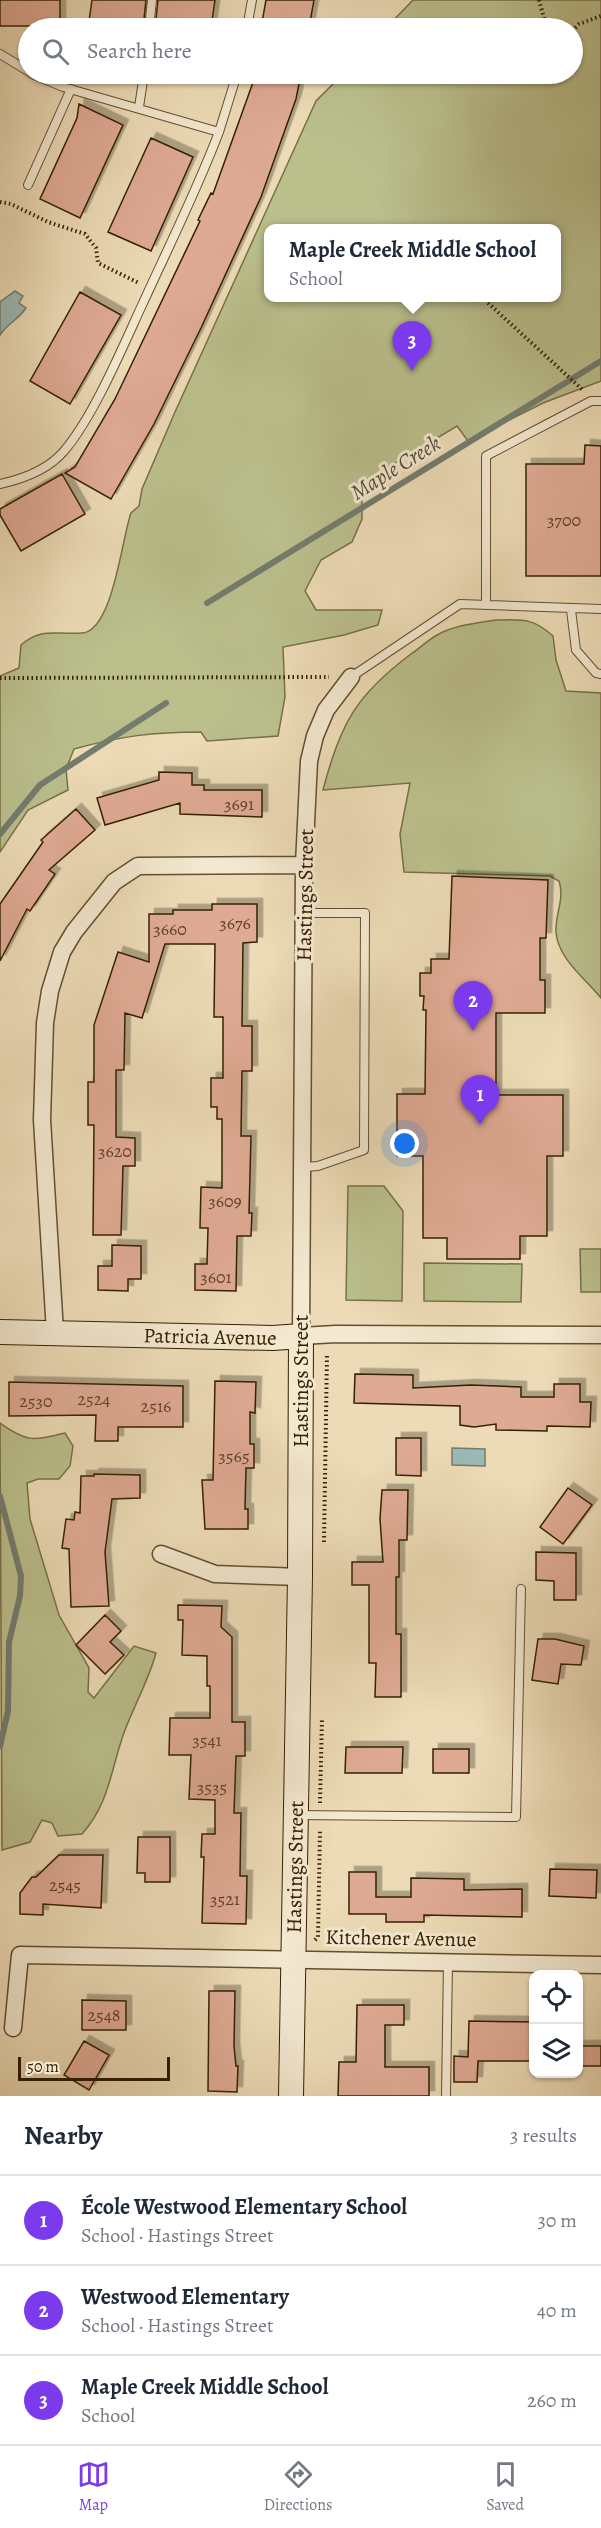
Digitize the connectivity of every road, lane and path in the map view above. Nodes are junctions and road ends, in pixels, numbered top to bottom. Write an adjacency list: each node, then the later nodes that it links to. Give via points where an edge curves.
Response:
1 (152, 0): 5 (lane)
2 (252, 0): 6 (lane)
3 (539, 0): 7 (path)
4 (601, 16): 8 (path)
5 (150, 18)
6 (249, 18)
7 (544, 18)
8 (583, 23)
9 (0, 54): 10 (lane)
10 (18, 65)
11 (58, 84): 14 (lane)
12 (142, 84): 15 (lane)
13 (234, 84): 16 (lane)
14 (71, 89): 15 (lane); 17 (lane)
15 (139, 107): 16 (lane)
16 (219, 132): 23 (lane, via 114,364 71,441 43,468)
17 (28, 185)
18 (0, 202): 19 (path, via 83,233 94,245 98,263)
19 (124, 276)
20 (488, 303): 21 (path)
21 (583, 390)
22 (601, 401): 24 (lane, via 591,401 486,456)
23 (0, 484)
24 (486, 605): 26 (lane); 28 (lane, via 460,604)
25 (601, 609): 26 (lane)
26 (571, 610): 27 (lane, via 576,650)
27 (601, 674)
28 (351, 677): 29 (path); 30 (street, Hastings Street, via 326,710 315,736 309,761)
29 (0, 678)
30 (304, 865): 31 (street, Hastings Street); 34 (street, via 138,866 124,873 96,903 62,952 45,1023 42,1120)
31 (305, 913): 32 (street, Hastings Street); 32 (lane, via 365,913 365,936 364,1150)
32 (304, 1167): 36 (street, Hastings Street)
33 (0, 1332): 34 (street, Patricia Avenue)
34 (55, 1332): 36 (street, Patricia Avenue)
35 (601, 1335): 36 (street, Patricia Avenue)
36 (301, 1336): 38 (street, Hastings Street)
37 (161, 1554): 38 (street, via 215,1574)
38 (300, 1577): 40 (street, Hastings Street)
39 (521, 1589): 40 (lane, via 516,1817)
40 (296, 1815): 41 (street, Hastings Street)
41 (293, 1959): 42 (street, Kitchener Avenue); 44 (street, Kitchener Avenue, via 20,1955); 45 (street, Hastings Street)
42 (448, 1962): 43 (street, Kitchener Avenue); 46 (lane)
43 (601, 1965)
44 (13, 2028)
45 (291, 2096)
46 (446, 2096)

